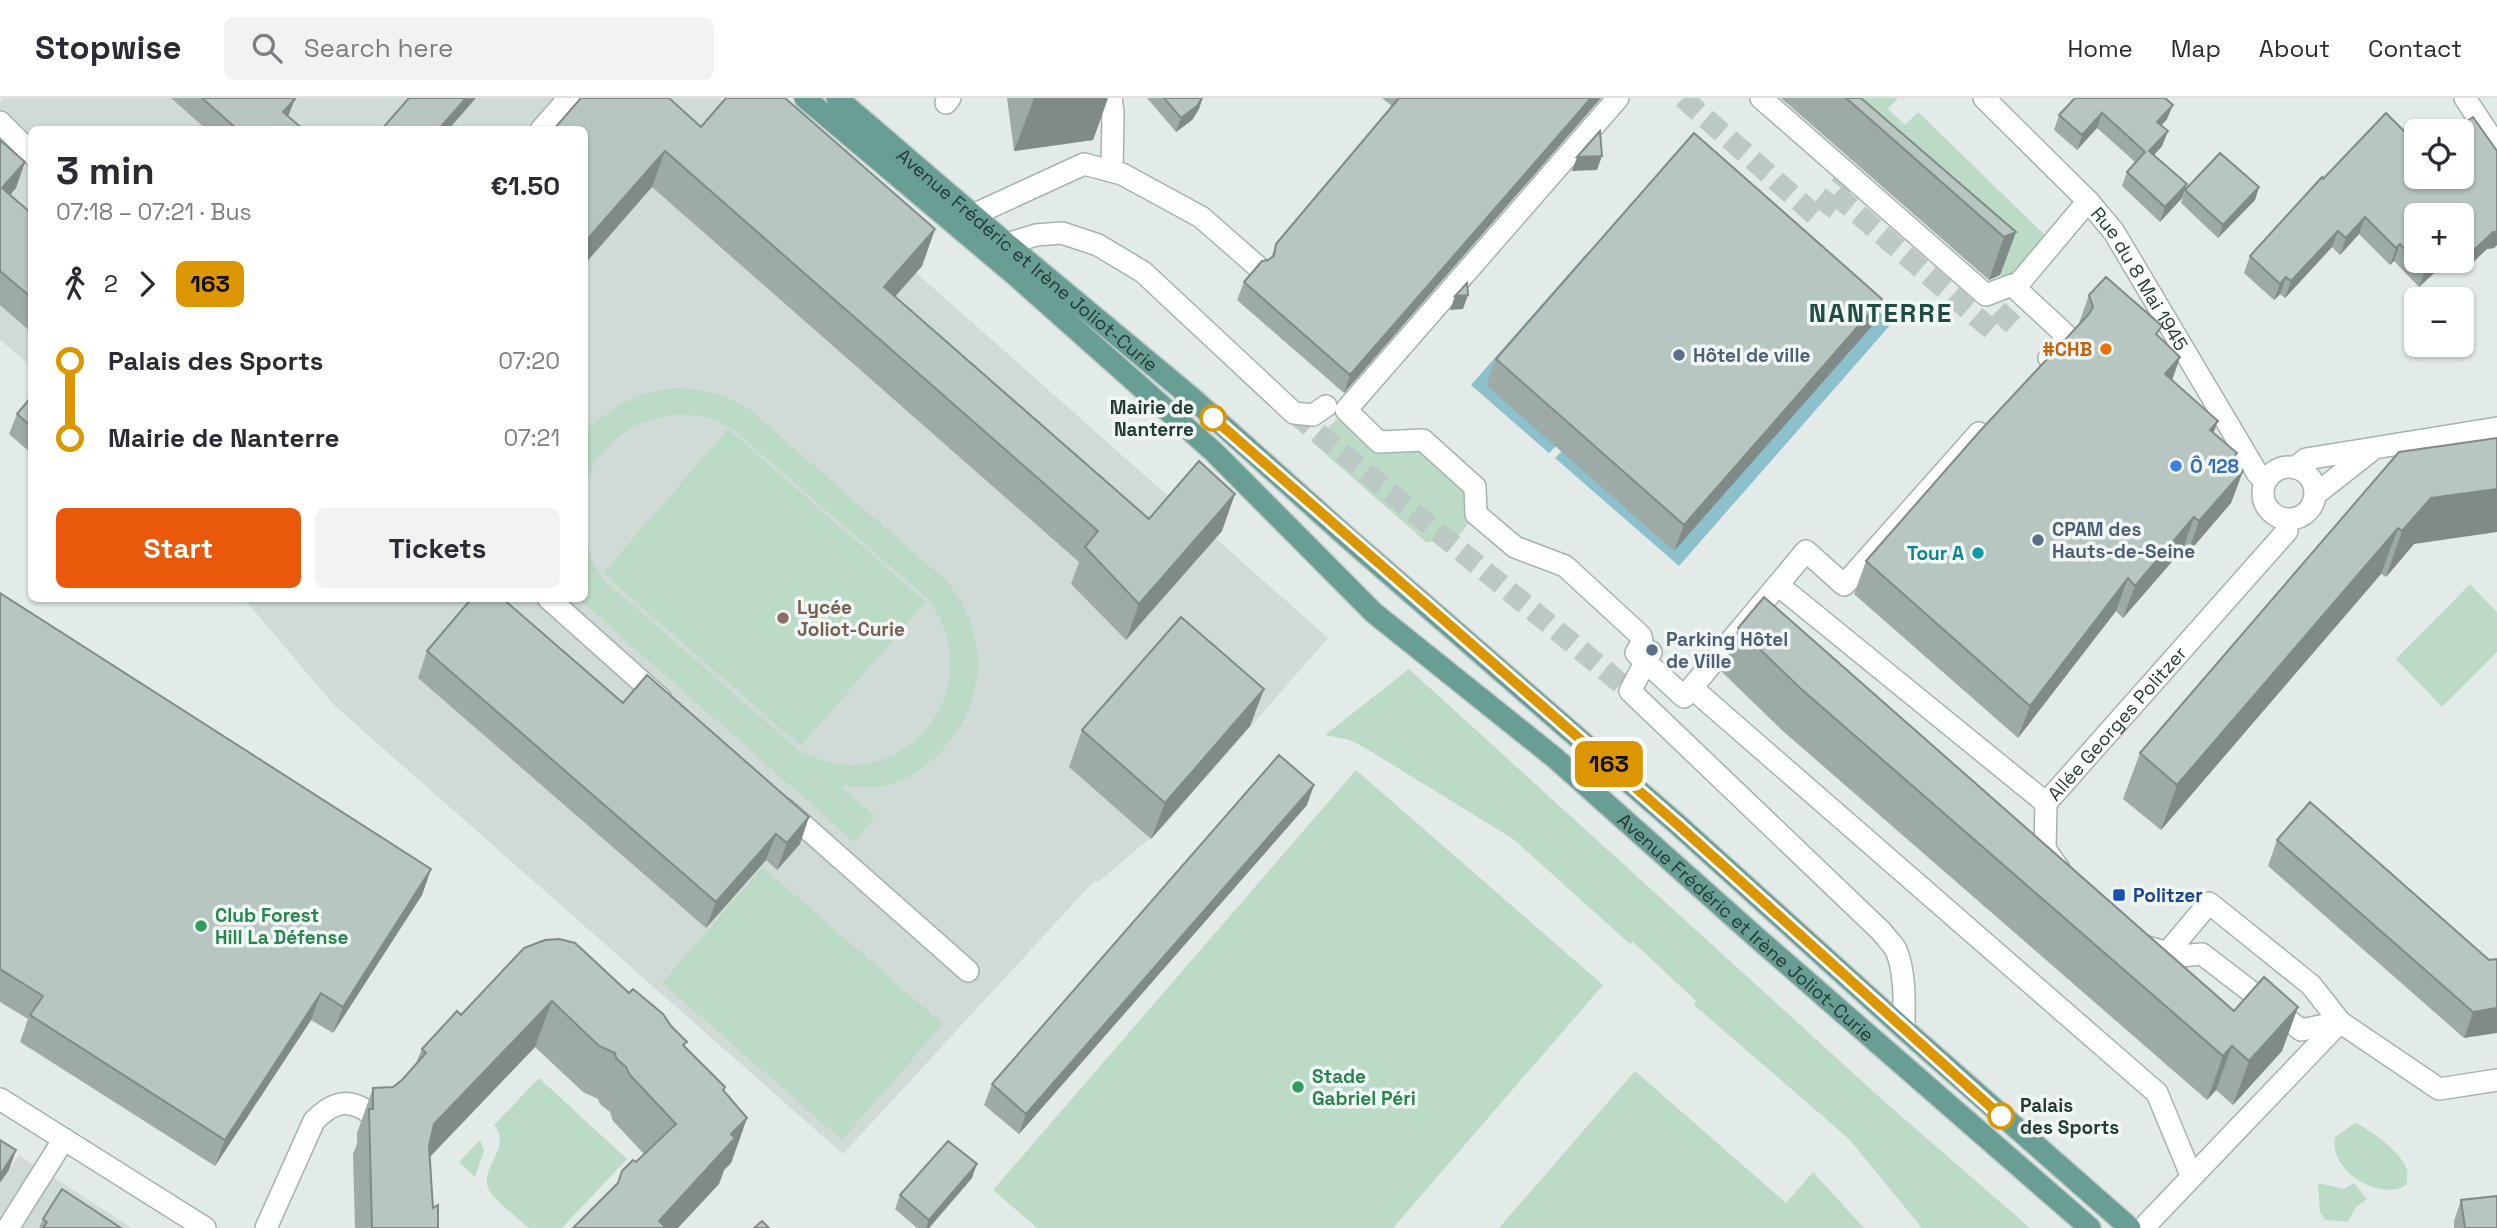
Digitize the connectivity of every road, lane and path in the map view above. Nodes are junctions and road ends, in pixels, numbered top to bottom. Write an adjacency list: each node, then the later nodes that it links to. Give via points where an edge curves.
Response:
1 (569, 98): 10 (street)
2 (805, 98): 49 (main road, Avenue Frédéric et Irène Joliot-Curie, via 1015,275 1214,452 1374,613 1555,758)
3 (837, 98): 15 (main road, Avenue Frédéric et Irène Joliot-Curie)
4 (1111, 98): 13 (street)
5 (1618, 98): 31 (street, via 1346,410 1379,442 1423,440 1475,487 1476,514 1491,528 1515,547 1565,566 1641,636 1636,653 1684,697)
6 (1761, 98): 19 (street, via 1986,295 2012,285 2068,337)
7 (1984, 98): 14 (street, Rue du 8 Mai 1945)
8 (2465, 98): 11 (street)
9 (0, 122): 12 (street)
10 (544, 126)
11 (2497, 148)
12 (28, 150)
13 (1112, 171): 15 (street, via 1084,164); 17 (street, via 1201,217)
14 (2088, 201): 18 (street); 25 (street, Rue du 8 Mai 1945, via 2114,232)
15 (973, 215): 16 (main road, Avenue Frédéric et Irène Joliot-Curie)
16 (1007, 244): 20 (street, via 1036,234 1062,233 1098,245 1143,272 1294,413 1313,415); 40 (main road, Avenue Frédéric et Irène Joliot-Curie, via 1191,397)
17 (1257, 267)
18 (2020, 282)
19 (2032, 376)
20 (1326, 406)
21 (1996, 415): 28 (street, via 1844,585 1806,551)
22 (2497, 428): 23 (street)
23 (2372, 450): 24 (street, via 2306,459); 26 (street)
24 (2296, 467): 25 (street, via 2278,468); 26 (street, via 2311,477)
25 (2265, 481): 27 (street, via 2264,502 2277,517)
26 (2316, 495): 27 (street, via 2306,513)
27 (2287, 520): 34 (street, Allée Georges Politzer, via 2287,531)
28 (1778, 585): 31 (street); 34 (street)
29 (552, 602): 32 (street)
30 (1652, 650): 40 (street, via 1630,691 1882,932 1900,967)
31 (1692, 688): 45 (street, via 2157,1093)
32 (681, 717)
33 (773, 799): 38 (street)
34 (2046, 803): 35 (street, Allée Georges Politzer, via 2045,849)
35 (2074, 891)
36 (2121, 932): 37 (street, via 2142,946)
37 (2167, 953): 39 (street, via 2202,954 2301,1030); 39 (street, via 2208,903 2311,985)
38 (968, 971)
39 (2340, 1021): 41 (street, via 2439,1089); 45 (street)
40 (1904, 1029): 50 (main road, Avenue Frédéric et Irène Joliot-Curie)
41 (2497, 1080)
42 (0, 1099): 44 (street)
43 (375, 1117): 48 (street, via 356,1104 333,1105 314,1121)
44 (64, 1139): 46 (street); 47 (street)
45 (2192, 1175): 51 (street)
46 (8, 1228)
47 (205, 1228)
48 (266, 1228)
49 (2090, 1228)
50 (2130, 1228)
51 (2143, 1228)

